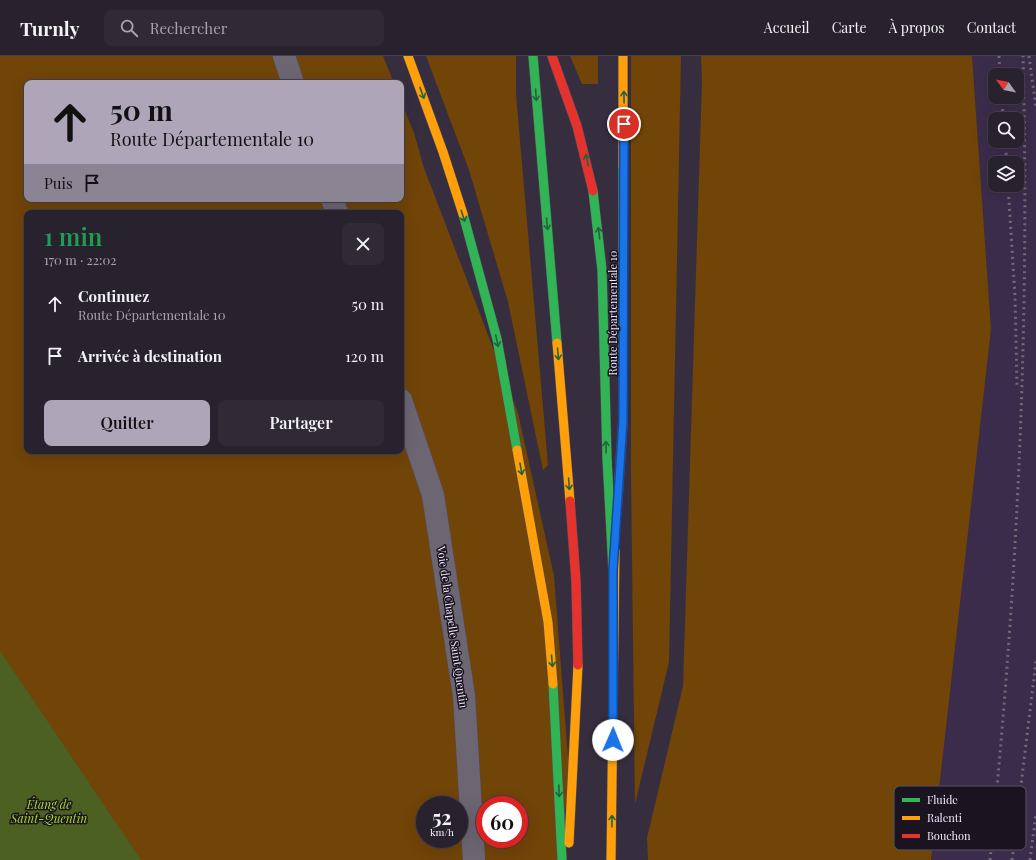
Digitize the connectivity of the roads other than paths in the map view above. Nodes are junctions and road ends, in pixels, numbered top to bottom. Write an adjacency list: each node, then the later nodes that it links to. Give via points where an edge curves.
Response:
1 (284, 56): 6 (street)
2 (408, 56): 10 (main road, one-way to 10, via 470,235 497,339 548,622)
3 (533, 56): 11 (main road, one-way to 11, via 576,581 578,671)
4 (552, 56): 8 (main road, one-way to 4, via 606,473 604,290 601,248 594,198 576,120)
5 (623, 56): 8 (main road, Route Départementale 10, one-way to 5, via 623,421)
6 (292, 80)
7 (404, 409): 9 (street, Voie de la Chapelle Saint Quentin, via 433,495 464,696)
8 (613, 570): 12 (main road, one-way to 8)
9 (474, 860)
10 (562, 860)
11 (568, 860)
12 (611, 860)

